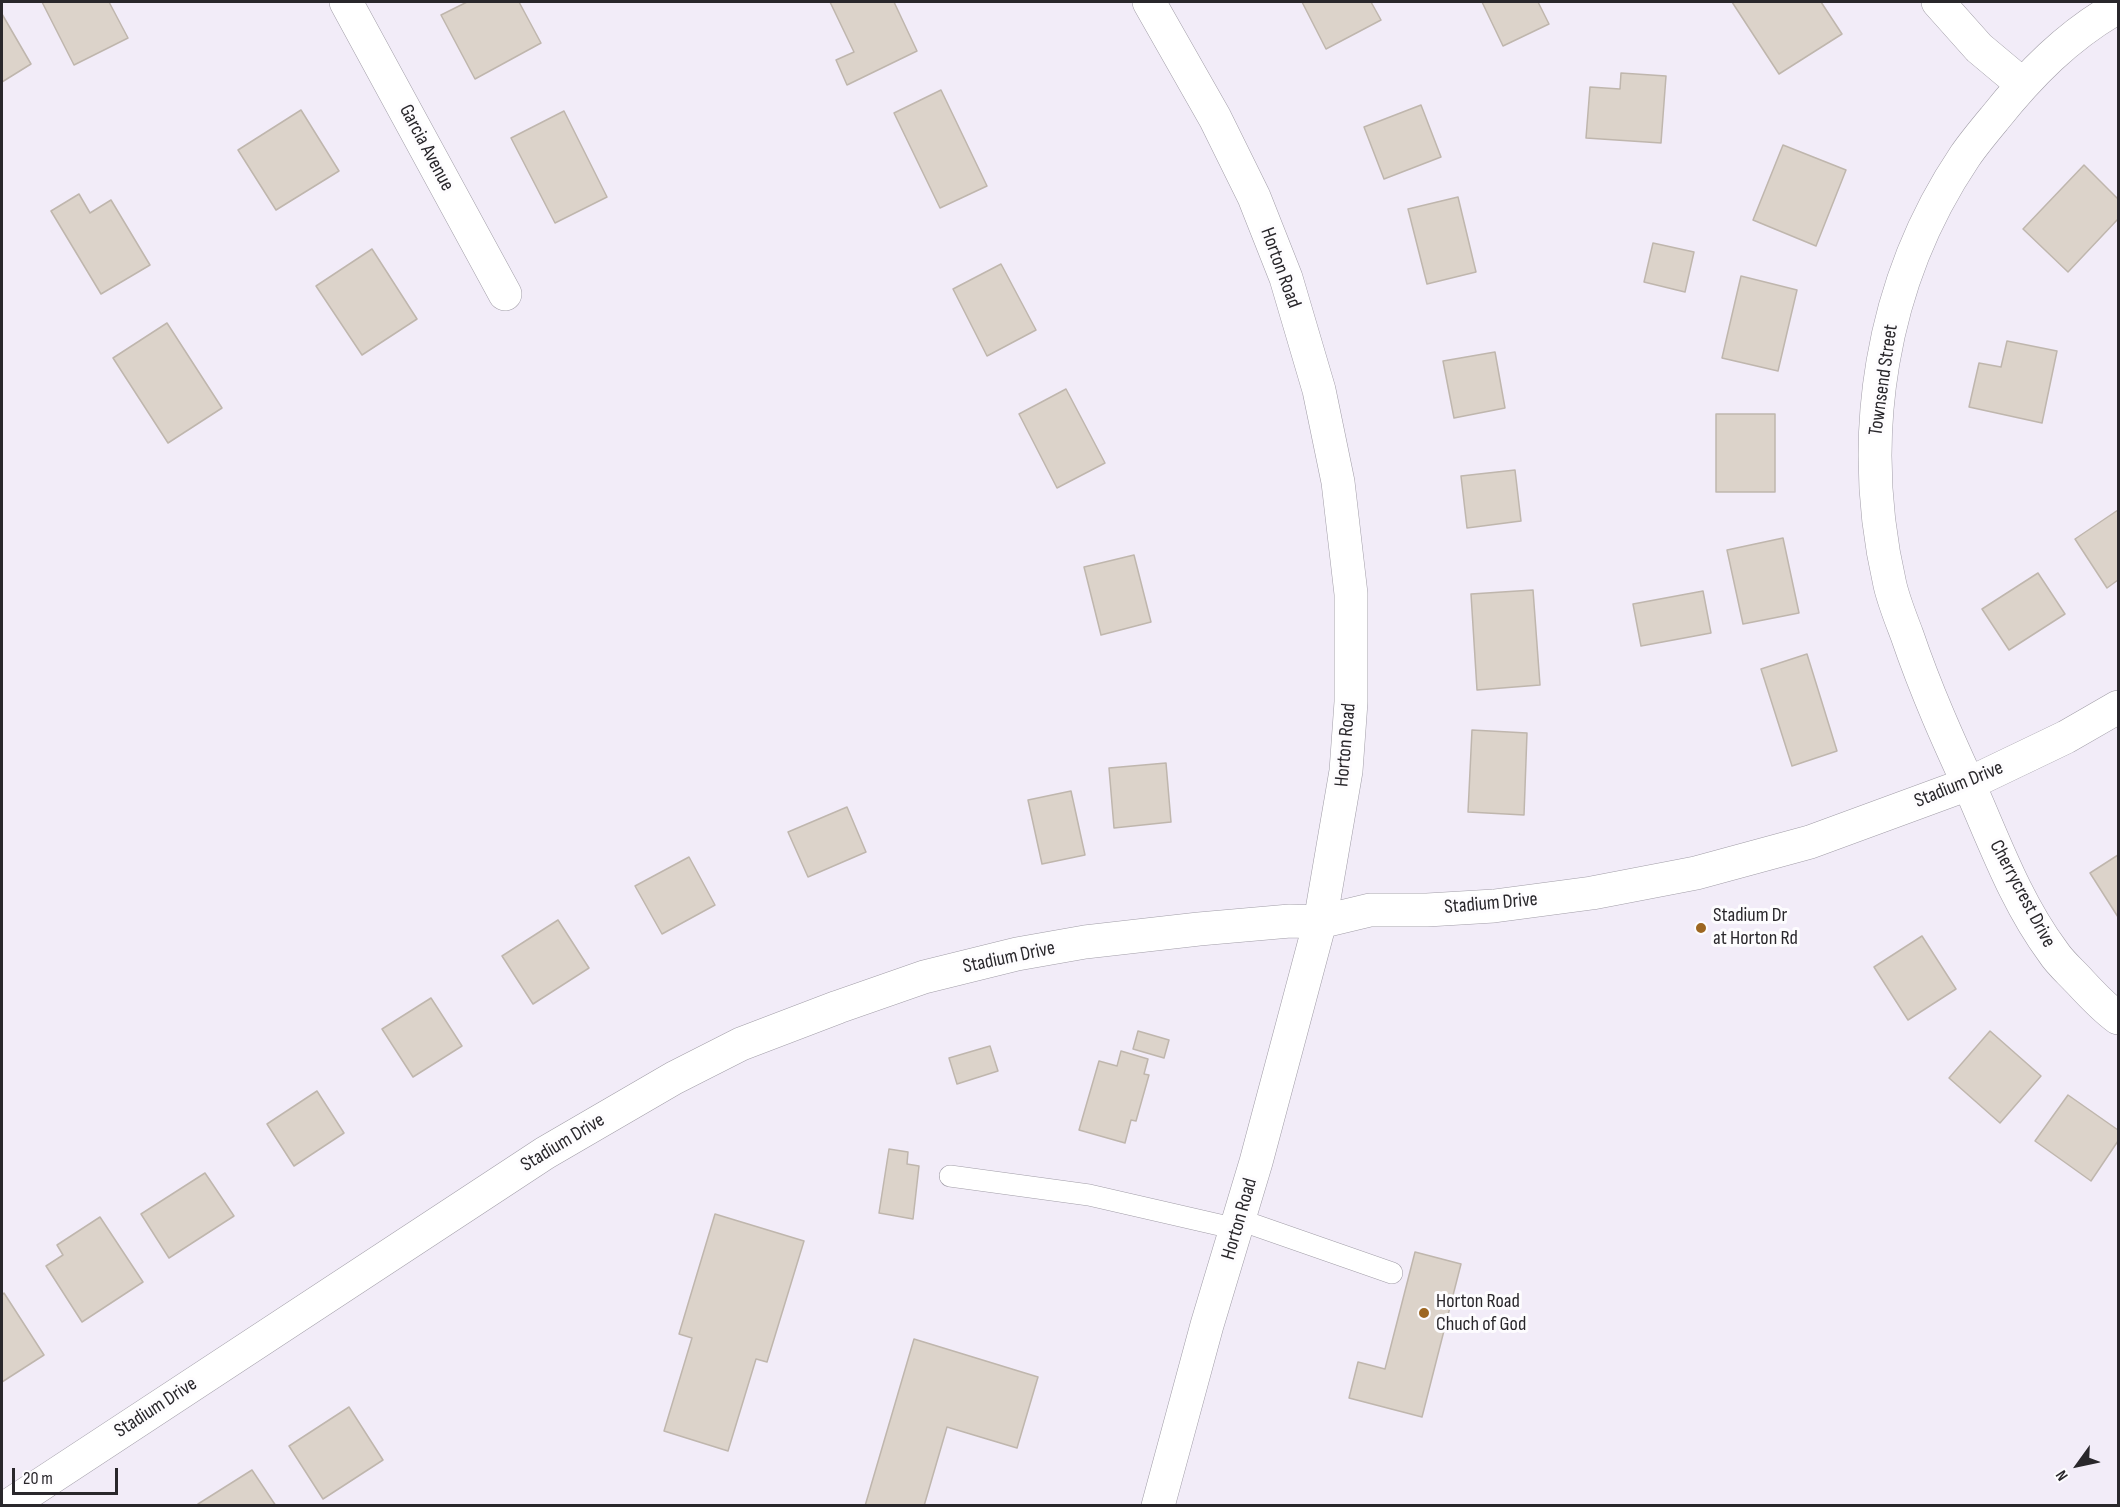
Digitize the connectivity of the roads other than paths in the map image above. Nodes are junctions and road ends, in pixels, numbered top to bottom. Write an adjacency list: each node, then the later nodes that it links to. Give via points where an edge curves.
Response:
1 (346, 2): 6 (street, Garcia Avenue)
2 (1149, 2): 9 (street, Horton Road, via 1220,128 1254,197 1286,278 1320,390 1338,482 1351,594 1351,702 1346,771)
3 (1938, 2): 5 (street, via 1978,48)
4 (2118, 7): 5 (street, Townsend Street, via 2050,56)
5 (2022, 84): 8 (street, Townsend Street, via 1966,154 1912,255 1884,350 1876,418 1874,458 1881,539 1891,588 1925,688)
6 (505, 294)
7 (2118, 707): 8 (street, Stadium Drive)
8 (1968, 784): 9 (street, Stadium Drive, via 1810,842 1696,873 1494,906 1370,910); 10 (street, Cherrycrest Drive, via 2036,928 2054,955)
9 (1320, 922): 12 (street, Horton Road); 14 (street, Stadium Drive, via 1199,929 1017,954 924,977 741,1044 545,1153)
10 (2118, 1018)
11 (950, 1176): 12 (lane, via 1089,1195)
12 (1239, 1224): 13 (lane); 15 (street, Horton Road)
13 (1392, 1273)
14 (8, 1506)
15 (1158, 1506)

